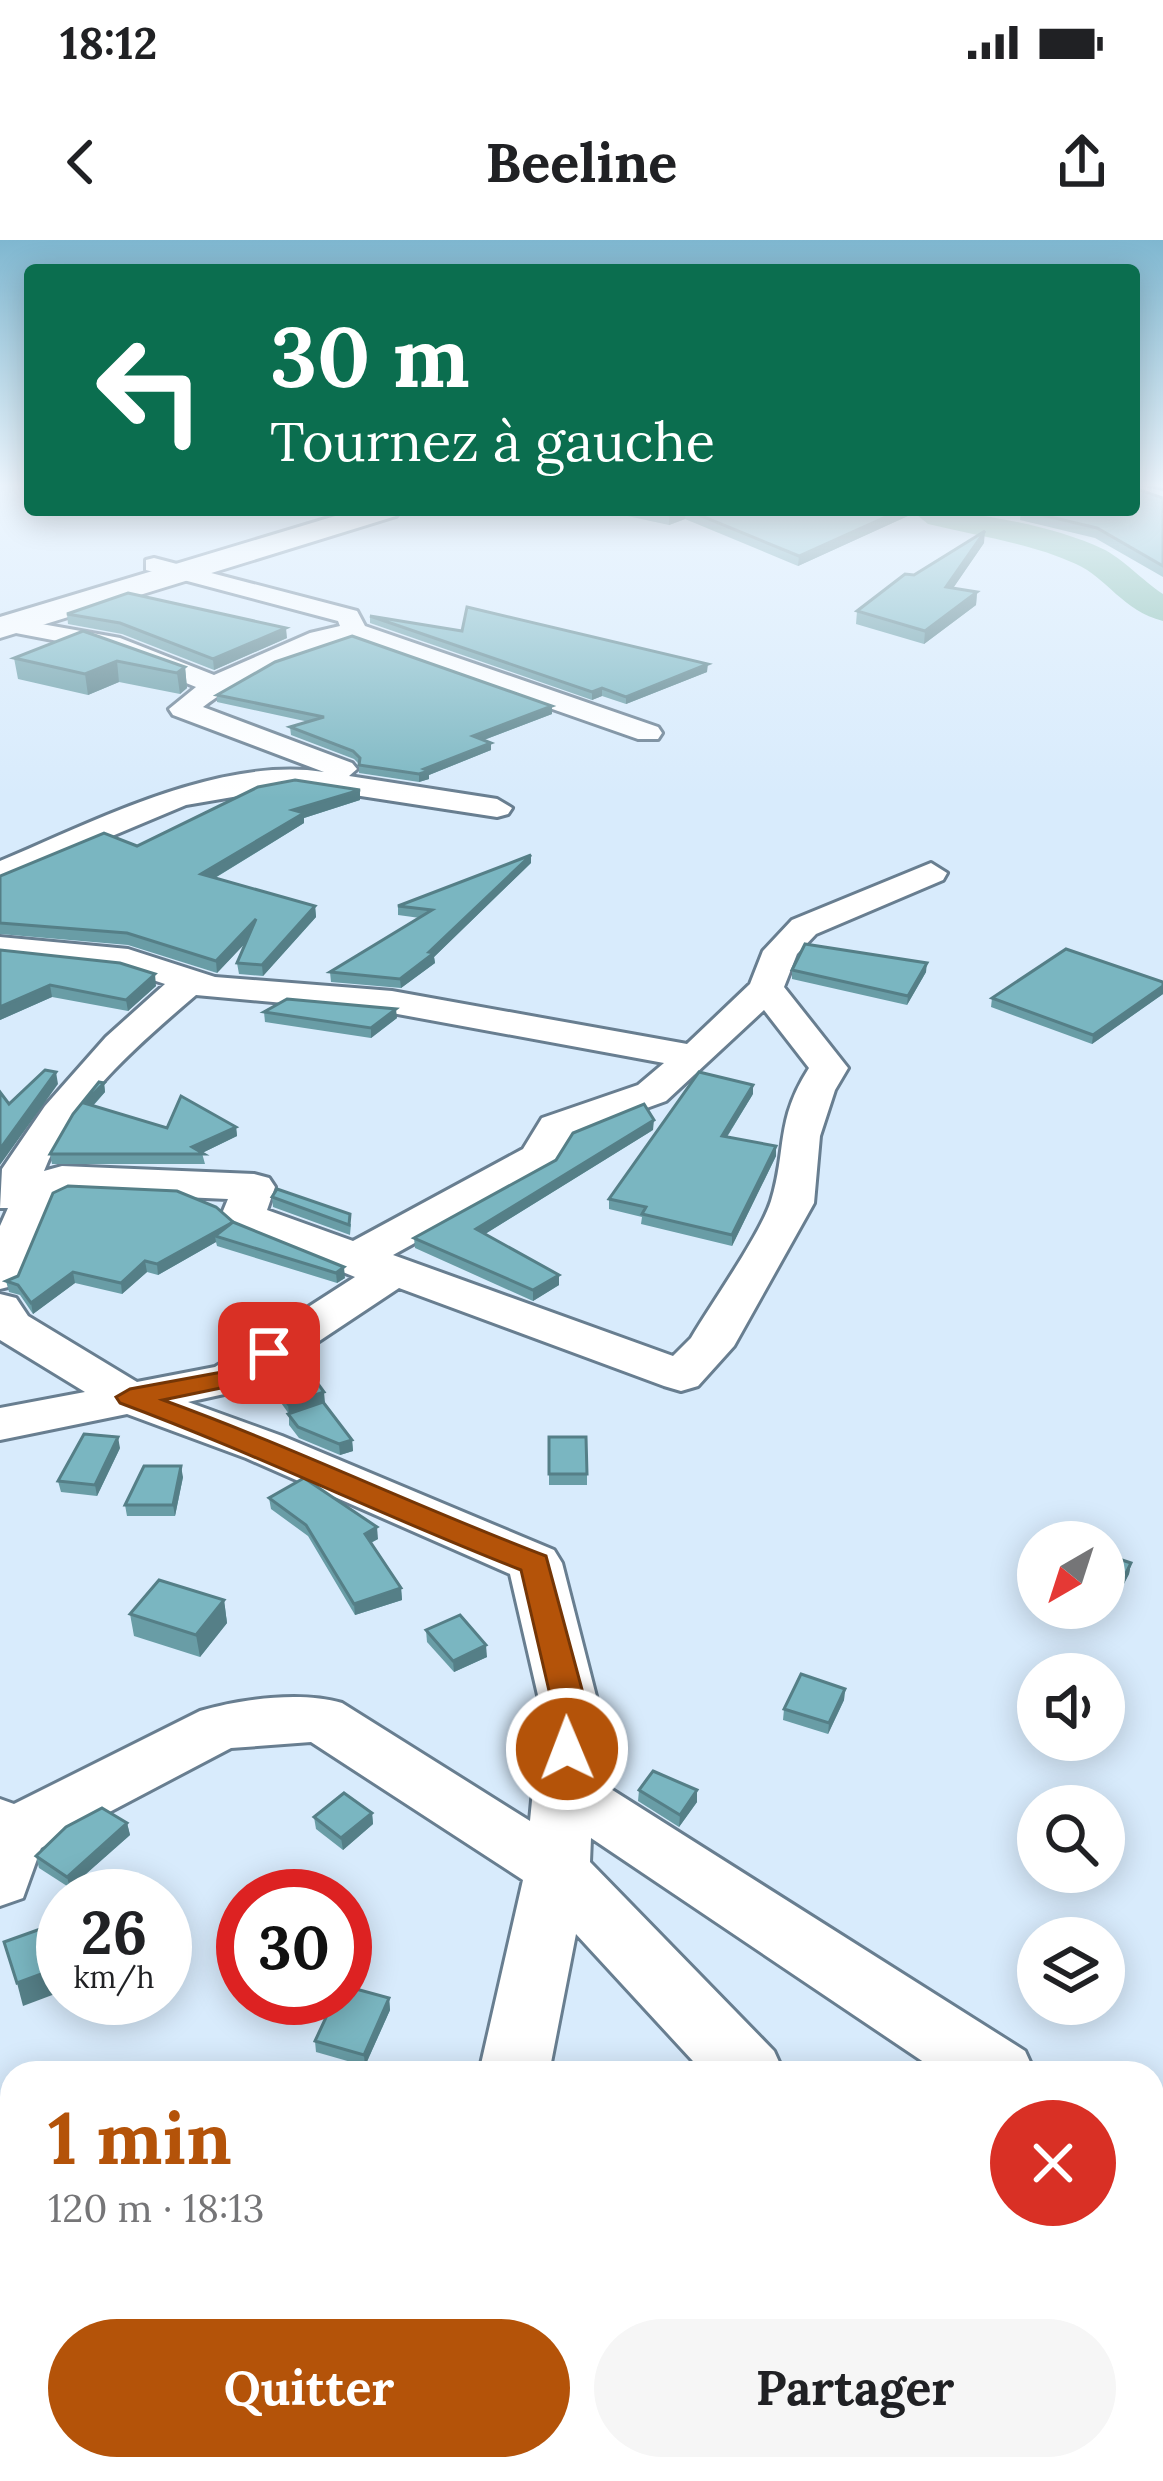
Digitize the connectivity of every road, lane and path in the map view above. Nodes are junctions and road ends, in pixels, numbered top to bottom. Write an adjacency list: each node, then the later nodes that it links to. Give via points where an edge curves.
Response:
1 (103, 589): 3 (main road)
2 (243, 589): 4 (street, via 348,616)
3 (3, 622): 5 (street, via 111,643)
4 (355, 631): 5 (street, via 320,638); 6 (street)
5 (215, 685): 7 (street, via 183,709)
6 (648, 733)
7 (424, 800): 8 (street); 9 (street, via 296,777 178,797)
8 (497, 808)
9 (0, 873)
10 (931, 873): 13 (street, via 804,927 781,951)
11 (0, 947): 12 (street, via 128,959)
12 (191, 981): 14 (street, via 392,1002); 15 (street, via 133,1028 58,1110)
13 (766, 988): 14 (street); 16 (street, via 829,1068 800,1136 792,1203 710,1346 681,1376)
14 (695, 1058): 16 (street, via 652,1093 556,1127 539,1157)
15 (15, 1195): 16 (street, via 62,1179 254,1187 243,1216); 17 (street, via 31,1208)
16 (355, 1258): 19 (street, via 387,1276 230,1378)
17 (0, 1274)
18 (0, 1308): 19 (street, via 9,1325)
19 (130, 1397): 20 (street); 21 (street, via 535,1563 570,1708)
20 (0, 1424)
21 (563, 1790): 23 (street); 26 (street)
22 (5, 1846): 23 (street, via 221,1727 321,1719)
23 (557, 1870): 24 (street); 25 (street)
24 (517, 2061)
25 (738, 2061)
26 (980, 2061)

